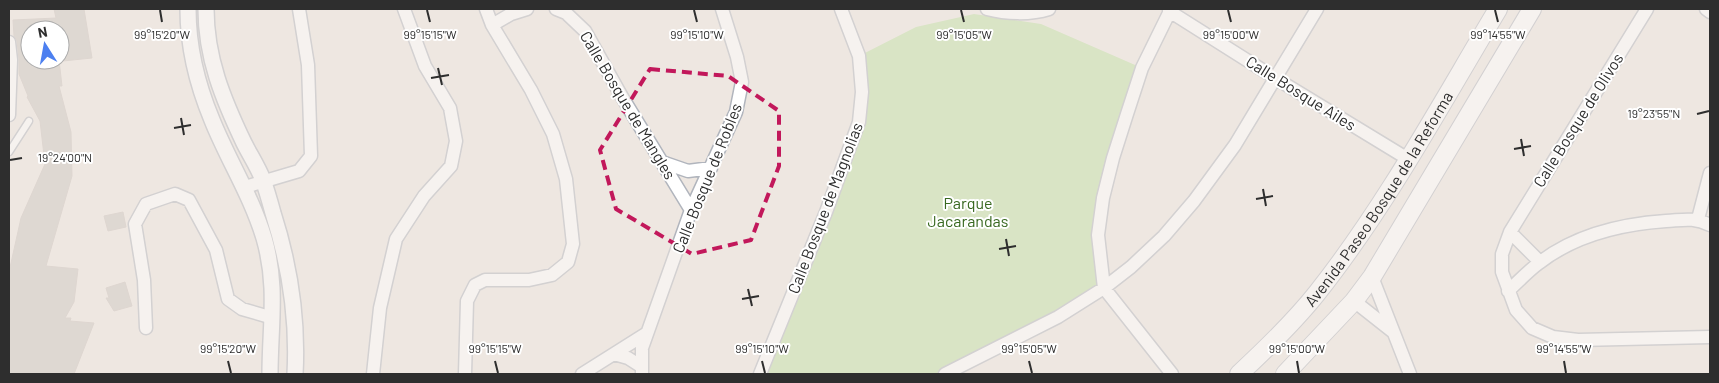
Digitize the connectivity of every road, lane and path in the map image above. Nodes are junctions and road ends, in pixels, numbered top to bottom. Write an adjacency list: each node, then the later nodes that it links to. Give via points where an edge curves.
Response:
1 (188, 9): 31 (street, via 197,80 212,121)
2 (206, 9): 30 (street, via 208,48 214,73)
3 (299, 9): 30 (street, via 308,65 311,156 299,171)
4 (404, 9): 50 (street, via 425,66 450,108 456,141 451,166 424,196 396,239 380,308)
5 (486, 9): 20 (street)
6 (527, 9): 20 (street)
7 (556, 9): 27 (street, Calle Bosque de Mangles, via 566,13 585,32)
8 (722, 9): 28 (street, Calle Bosque de Robles, via 742,82 736,112)
9 (841, 9): 53 (street, Calle Bosque de Magnolias, via 859,56 860,122)
10 (987, 9): 18 (street)
11 (1049, 9): 18 (street)
12 (1317, 9): 22 (street)
13 (1498, 9): 26 (main road, Avenida Paseo Bosque de la Reforma)
14 (1532, 9): 37 (main road, Avenida Paseo Bosque de la Reforma)
15 (1647, 9): 35 (street, Calle Bosque de Olivos)
16 (1706, 9): 19 (street)
17 (1170, 10): 22 (street, Calle Bosque Ailes); 38 (street, via 1142,68 1103,198 1098,235)
18 (1013, 11)
19 (1710, 12)
20 (492, 25): 51 (street, via 553,134 566,179 573,244 568,262 552,276 529,280 485,280 475,285 467,301)
21 (9, 42): 23 (street)
22 (1275, 78): 26 (street, Calle Bosque Ailes); 38 (street, via 1235,145 1194,201 1164,236)
23 (9, 114)
24 (29, 121): 25 (lane)
25 (9, 152)
26 (1408, 159): 56 (main road, Avenida Paseo Bosque de la Reforma, via 1317,293 1275,340)
27 (662, 162): 28 (street, via 688,171); 32 (street, Calle Bosque de Mangles)
28 (711, 168): 32 (street, Calle Bosque de Robles)
29 (1710, 173): 33 (street)
30 (263, 181): 31 (street); 49 (street, via 280,233 291,286)
31 (245, 186): 41 (street, via 264,238 271,272)
32 (691, 210): 44 (street, Calle Bosque de Robles)
33 (1698, 219): 34 (street); 36 (street, via 1611,228 1573,243)
34 (1710, 226)
35 (1510, 232): 36 (street); 39 (street, Calle Bosque de Olivos, via 1502,254 1502,272)
36 (1540, 262): 39 (street)
37 (1372, 277): 40 (main road, Avenida Paseo Bosque de la Reforma); 43 (street)
38 (1104, 288): 54 (street, via 1058,317); 55 (street)
39 (1508, 291): 45 (street, Calle Bosque de Olivos, via 1516,310 1532,328 1553,337 1578,340)
40 (1354, 301): 43 (street); 57 (main road, Avenida Paseo Bosque de la Reforma)
41 (272, 318): 42 (street, via 242,309 228,299 216,250 189,200 175,194 146,204 135,224 144,280); 48 (street)
42 (146, 328)
43 (1392, 330): 58 (street)
44 (648, 333): 46 (street); 47 (street, Calle Bosque de Robles, via 642,348)
45 (1710, 337)
46 (614, 354): 47 (street, via 628,358); 52 (street)
47 (642, 371)
48 (270, 374)
49 (295, 374)
50 (373, 374)
51 (465, 374)
52 (582, 374)
53 (760, 374)
54 (945, 374)
55 (1172, 374)
56 (1238, 374)
57 (1286, 374)
58 (1410, 374)

